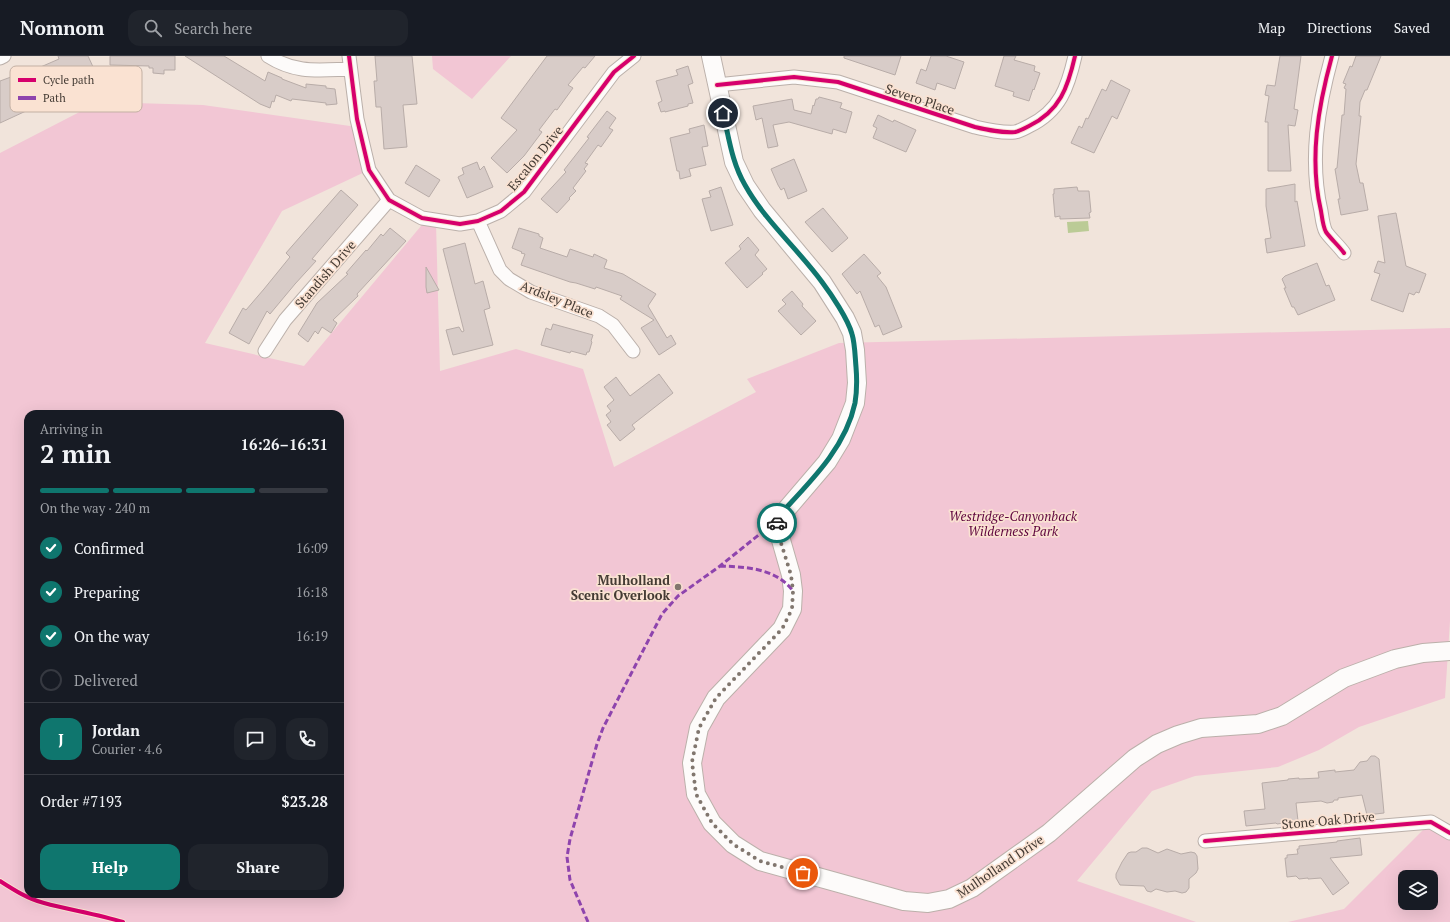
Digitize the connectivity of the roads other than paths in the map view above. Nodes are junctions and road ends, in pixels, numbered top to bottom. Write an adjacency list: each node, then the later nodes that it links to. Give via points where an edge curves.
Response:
1 (4, 56): 8 (street)
2 (268, 56): 9 (street, via 280,64 304,70)
3 (349, 56): 9 (street, Escalon Drive)
4 (634, 56): 12 (street, Escalon Drive, via 614,72 524,192 501,211)
5 (711, 56): 10 (main road)
6 (1075, 56): 10 (street, Severo Place, via 1067,88 1056,104 1042,120 1017,132 975,127 838,82 794,77)
7 (1332, 56): 13 (street, via 1317,125 1316,167 1319,204 1325,231)
8 (0, 58)
9 (350, 69): 11 (street, Escalon Drive, via 357,119 369,170)
10 (717, 85): 16 (main road, Mulholland Drive, via 734,162 745,185 762,210 822,282 845,318 852,333 857,383 855,403 841,439 827,462 784,510 777,526 791,575 792,609 782,629 716,698 699,728 692,762 696,794 712,823 733,844 760,861 904,901 928,903 949,900 972,888 1049,833 1135,758 1156,744 1201,728 1258,724 1282,716 1344,678 1423,653)
11 (388, 200): 12 (street, Escalon Drive, via 422,218 460,224); 14 (street, Standish Drive, via 284,320)
12 (478, 221): 15 (street, Ardsley Place, via 500,270 509,279 531,292 599,316 613,325)
13 (1344, 253)
14 (265, 351)
15 (633, 351)
16 (1450, 651)
17 (1450, 832): 18 (street, Stone Oak Drive, via 1431,822)
18 (1205, 841)

